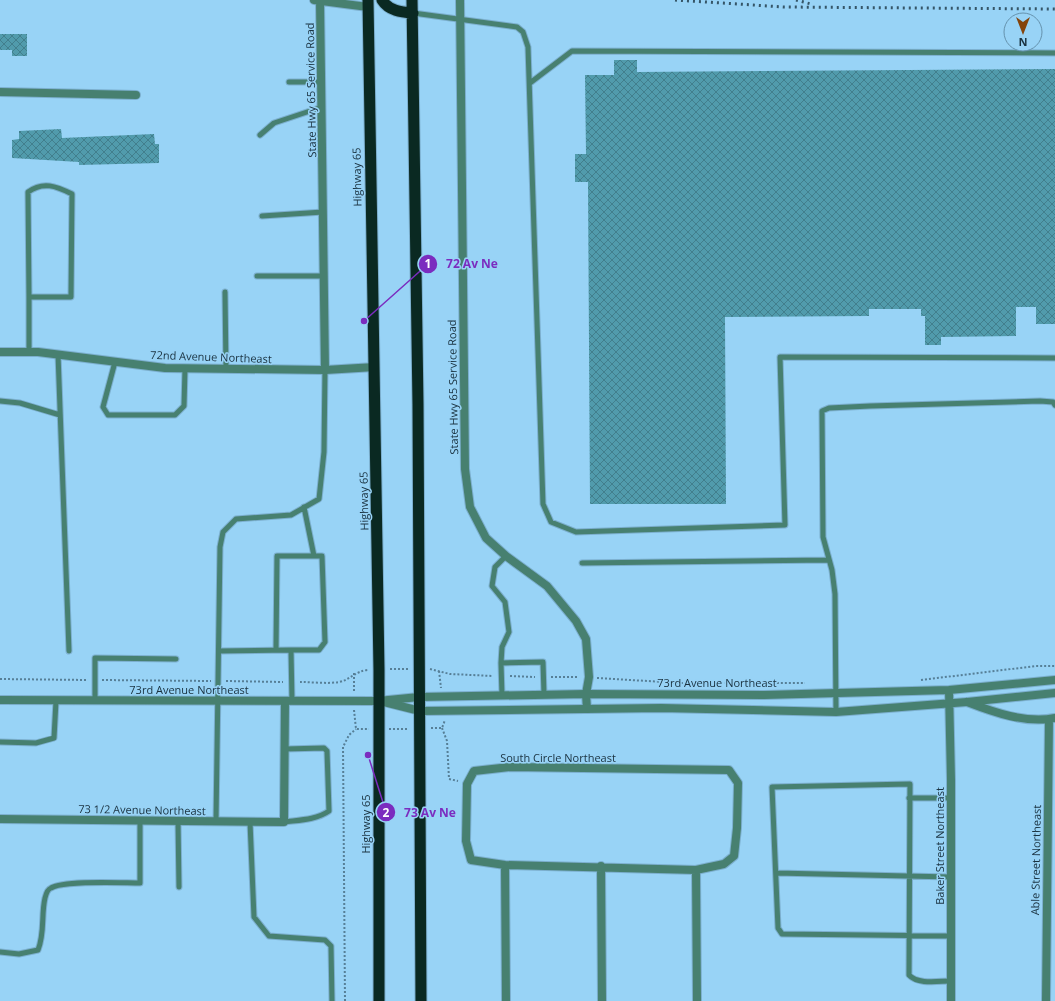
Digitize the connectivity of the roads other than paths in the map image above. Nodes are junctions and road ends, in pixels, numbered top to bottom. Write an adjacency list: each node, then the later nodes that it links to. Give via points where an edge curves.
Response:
1 (317, 0): 5 (street, State Hwy 65 Service Road); 10 (street, State Hwy 65 Service Road)
2 (382, 0): 6 (highway, via 386,6)
3 (412, 0): 6 (highway)
4 (460, 0): 7 (street, State Hwy 65 Service Road)
5 (368, 4): 27 (highway, Highway 65)
6 (412, 13): 7 (lane); 52 (highway)
7 (460, 18): 11 (lane, via 517,27 524,32 528,46); 36 (street, State Hwy 65 Service Road, via 465,469 470,507 486,538)
8 (1055, 53): 11 (lane, via 572,51)
9 (289, 82): 10 (lane)
10 (322, 82): 14 (street, State Hwy 65 Service Road)
11 (530, 83): 25 (lane, via 543,504 551,522 576,532 785,525 780,358)
12 (0, 92): 13 (street)
13 (136, 95)
14 (322, 107): 15 (lane, via 274,123); 16 (street, State Hwy 65 Service Road)
15 (260, 135)
16 (323, 212): 17 (lane); 19 (street, State Hwy 65 Service Road)
17 (262, 216)
18 (256, 276): 19 (lane)
19 (324, 276): 30 (street, State Hwy 65 Service Road)
20 (225, 292): 29 (lane)
21 (29, 297): 21 (lane, via 71,296 72,194 58,187 37,185 28,192); 23 (lane)
22 (0, 352): 23 (street, 72nd Avenue Northeast)
23 (29, 352): 24 (street, 72nd Avenue Northeast)
24 (58, 354): 26 (street, 72nd Avenue Northeast); 33 (lane)
25 (1055, 358)
26 (115, 362): 28 (street, 72nd Avenue Northeast); 28 (lane, via 103,407 108,415 175,415 184,406)
27 (375, 367): 30 (street, 72nd Avenue Northeast); 57 (highway, Highway 65)
28 (185, 369): 29 (street, 72nd Avenue Northeast)
29 (226, 369): 30 (street, 72nd Avenue Northeast)
30 (325, 370): 34 (lane, via 324,452 319,499)
31 (0, 401): 33 (lane, via 20,403)
32 (1055, 405): 37 (lane, via 1053,402 886,405 829,408 822,411 823,536)
33 (60, 415): 41 (lane)
34 (304, 507): 35 (lane); 42 (lane, via 291,514 236,519 223,532 220,547)
35 (314, 556): 39 (lane, via 277,556); 40 (lane, via 322,556 325,642 319,650)
36 (506, 556): 44 (lane, via 495,567 492,586 505,602 509,632 502,647); 50 (street, State Hwy 65 Service Road, via 547,586 576,621 586,639 589,677)
37 (829, 560): 38 (lane); 48 (lane, via 835,594)
38 (582, 563)
39 (276, 650): 40 (lane); 42 (lane)
40 (291, 650): 56 (lane)
41 (69, 651)
42 (219, 651): 58 (lane)
43 (176, 659): 55 (lane, via 95,658)
44 (501, 663): 49 (lane, via 543,662); 51 (lane)
45 (1055, 680): 46 (street, 73rd Avenue Northeast)
46 (948, 690): 48 (street, 73rd Avenue Northeast); 60 (street, Baker Street Northeast)
47 (1055, 692): 59 (street, 73rd Avenue Northeast)
48 (836, 693): 50 (street, 73rd Avenue Northeast); 63 (lane)
49 (544, 694): 50 (street, 73rd Avenue Northeast); 51 (street, 73rd Avenue Northeast)
50 (586, 694): 61 (street, State Hwy 65 Service Road)
51 (502, 695): 52 (street, 73rd Avenue Northeast)
52 (419, 697): 57 (street, 73rd Avenue Northeast); 62 (highway)
53 (0, 700): 54 (street, 73rd Avenue Northeast)
54 (56, 701): 55 (street, 73rd Avenue Northeast); 65 (lane, via 54,738 36,743)
55 (95, 701): 58 (street, 73rd Avenue Northeast)
56 (288, 701): 57 (street, 73rd Avenue Northeast); 58 (street, 73rd Avenue Northeast); 66 (street)
57 (378, 701): 62 (street, 73rd Avenue Northeast); 87 (highway, Highway 65)
58 (218, 702): 72 (lane)
59 (967, 702): 60 (street, 73rd Avenue Northeast); 64 (street, 73rd Avenue Northeast, via 996,712)
60 (949, 703): 63 (street, 73rd Avenue Northeast); 68 (street, Baker Street Northeast)
61 (587, 709): 62 (street, 73rd Avenue Northeast); 63 (street, 73rd Avenue Northeast)
62 (420, 711): 88 (highway)
63 (836, 712)
64 (1052, 719): 93 (street, Able Street Northeast)
65 (0, 742)
66 (284, 749): 74 (street); 74 (lane, via 324,748 327,751 329,811 322,816)
67 (909, 798): 68 (lane); 78 (lane, via 910,784 772,787); 79 (lane)
68 (951, 798): 80 (street, Baker Street Northeast)
69 (0, 819): 70 (street, 73 1/2 Avenue Northeast)
70 (140, 820): 71 (street, 73 1/2 Avenue Northeast); 84 (lane, via 140,883 67,884 52,887 48,889 45,898 42,942 38,950 19,954)
71 (178, 821): 72 (street, 73 1/2 Avenue Northeast); 81 (lane)
72 (216, 821): 73 (street, 73 1/2 Avenue Northeast)
73 (250, 822): 74 (street, 73 1/2 Avenue Northeast); 86 (lane, via 254,917 269,936 325,940 331,946)
74 (284, 822)
75 (505, 865): 76 (street, South Circle Northeast); 77 (street, South Circle Northeast, via 471,860 466,842 467,784 474,771 510,767 729,770 738,783 734,856 724,864); 89 (street)
76 (602, 866): 77 (street, South Circle Northeast); 90 (street)
77 (696, 870): 91 (street)
78 (776, 873): 79 (lane); 82 (lane, via 778,928 782,934)
79 (910, 876): 80 (lane); 82 (lane)
80 (951, 877): 83 (street, Baker Street Northeast)
81 (179, 887)
82 (910, 935): 83 (lane); 85 (lane, via 909,975 919,981)
83 (951, 936): 85 (street, Baker Street Northeast)
84 (0, 952)
85 (951, 981): 92 (street, Baker Street Northeast)
86 (332, 1001)
87 (379, 1001)
88 (421, 1001)
89 (506, 1001)
90 (602, 1001)
91 (697, 1001)
92 (951, 1001)
93 (1046, 1001)

